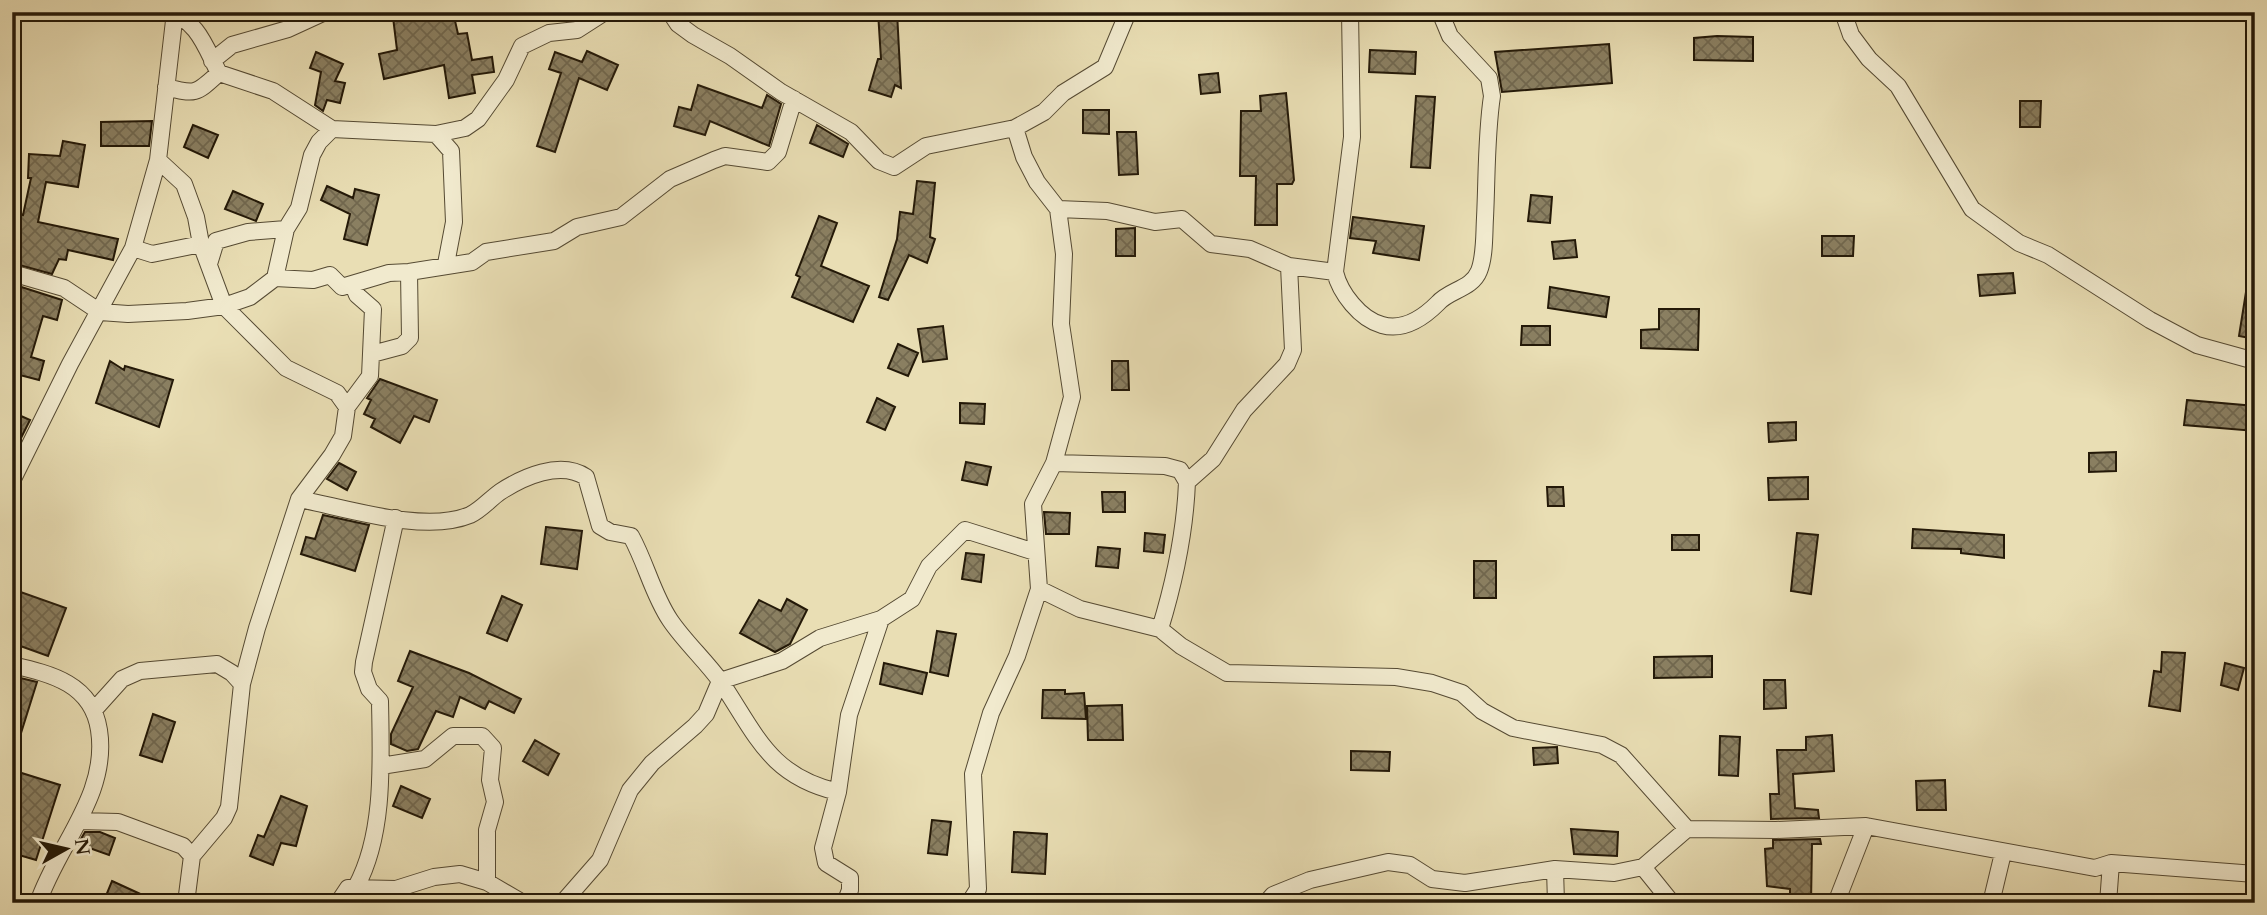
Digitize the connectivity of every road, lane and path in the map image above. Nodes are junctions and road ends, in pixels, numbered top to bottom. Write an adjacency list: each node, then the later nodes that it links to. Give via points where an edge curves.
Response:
1 (325, 12): 9 (street, via 288,29 232,45)
2 (605, 12): 14 (street, via 577,30 549,33 522,46 506,80 478,119 465,128)
3 (670, 12): 11 (street, via 699,39)
4 (1128, 12): 12 (street, via 1105,67)
5 (1350, 12): 24 (street, via 1352,137)
6 (1440, 12): 24 (street, via 1450,36 1489,78 1492,96 1479,272 1422,316 1392,328 1370,322 1339,286)
7 (1843, 12): 31 (street, via 1851,35 1869,60 1898,86 1972,209 2019,243 2048,255 2150,320 2197,345)
8 (172, 13): 9 (street, via 203,37); 10 (street)
9 (216, 67): 10 (street, via 201,90 192,94); 13 (street, via 273,91)
10 (166, 86): 15 (street)
11 (794, 99): 12 (street, via 851,132 879,160 894,167 926,146); 21 (street, via 778,152 768,162 726,156 670,179 621,216 577,227 554,241)
12 (1015, 128): 16 (street, via 1037,182)
13 (332, 129): 14 (street); 17 (street, via 312,155 299,208)
14 (436, 134): 21 (street, via 451,150 454,222)
15 (158, 160): 18 (street, via 184,184); 19 (street)
16 (1058, 209): 22 (street, via 1107,211 1155,222 1182,219 1210,244 1250,249); 33 (street, via 1064,254 1061,324 1072,397)
17 (286, 229): 20 (street, via 216,241); 26 (street)
18 (201, 244): 19 (street, via 152,254); 20 (street)
19 (133, 248): 29 (street)
20 (209, 264): 28 (street)
21 (446, 264): 23 (street)
22 (1289, 267): 24 (street); 35 (street, via 1293,350 1287,364 1244,410 1213,459)
23 (409, 272): 27 (street, via 389,273); 30 (street, via 410,338 402,346)
24 (1335, 272)
25 (12, 273): 29 (street, via 64,288)
26 (275, 278): 27 (street, via 313,281 330,275 342,287); 28 (street, via 250,297)
27 (353, 285): 30 (street, via 373,309)
28 (224, 306): 29 (street, via 187,312); 32 (street, via 286,368 337,394)
29 (100, 312): 34 (street)
30 (372, 354): 32 (street, via 370,376)
31 (2255, 360)
32 (347, 407): 36 (street, via 343,436)
33 (1054, 463): 35 (street, via 1165,466 1180,470); 38 (street, via 1033,504)
34 (12, 481)
35 (1187, 482): 41 (street, via 1176,576)
36 (299, 499): 37 (street); 44 (street)
37 (397, 518): 43 (street, via 456,519 537,474 580,473 586,477 600,526 631,536 669,619); 46 (street, via 363,672 380,701)
38 (1035, 552): 39 (street); 40 (street, via 965,530 929,566 912,599)
39 (1039, 589): 41 (street, via 1080,609); 65 (street, via 1017,656 991,713 973,774 978,889)
40 (881, 619): 43 (street, via 820,638 782,661); 47 (street, via 849,715)
41 (1160, 629): 50 (street, via 1227,673 1432,682 1462,693 1482,711 1513,728 1602,745 1621,755)
42 (12, 666): 45 (street, via 63,679)
43 (720, 681): 47 (street, via 767,754 812,786); 63 (street, via 705,714 630,790 600,860 565,900)
44 (242, 684): 45 (street, via 218,664 140,671 122,679); 52 (street, via 229,807)
45 (95, 709): 48 (street, via 101,759)
46 (381, 766): 57 (street, via 425,760 453,736 482,736 490,742 495,802 487,830); 58 (street, via 367,866)
47 (838, 792): 64 (street, via 823,848 826,863 850,878)
48 (79, 821): 52 (street, via 118,822 183,846); 59 (street)
49 (1866, 826): 50 (street); 51 (street); 69 (street)
50 (1687, 829): 54 (street)
51 (2003, 853): 53 (street, via 2095,868); 70 (street)
52 (192, 856): 60 (street)
53 (2111, 863): 56 (street); 71 (street)
54 (1643, 867): 55 (street, via 1614,873); 68 (street)
55 (1555, 869): 66 (street, via 1465,883 1432,879 1410,865 1388,862 1310,880 1273,895); 67 (street)
56 (2255, 873)
57 (487, 882): 58 (street, via 460,874 397,888); 62 (street)
58 (356, 887): 61 (street, via 348,888)
59 (38, 903)
60 (186, 903)
61 (338, 903)
62 (523, 903)
63 (556, 903)
64 (845, 903)
65 (969, 903)
66 (1266, 903)
67 (1556, 903)
68 (1672, 903)
69 (1836, 903)
70 (1991, 903)
71 (2108, 903)

